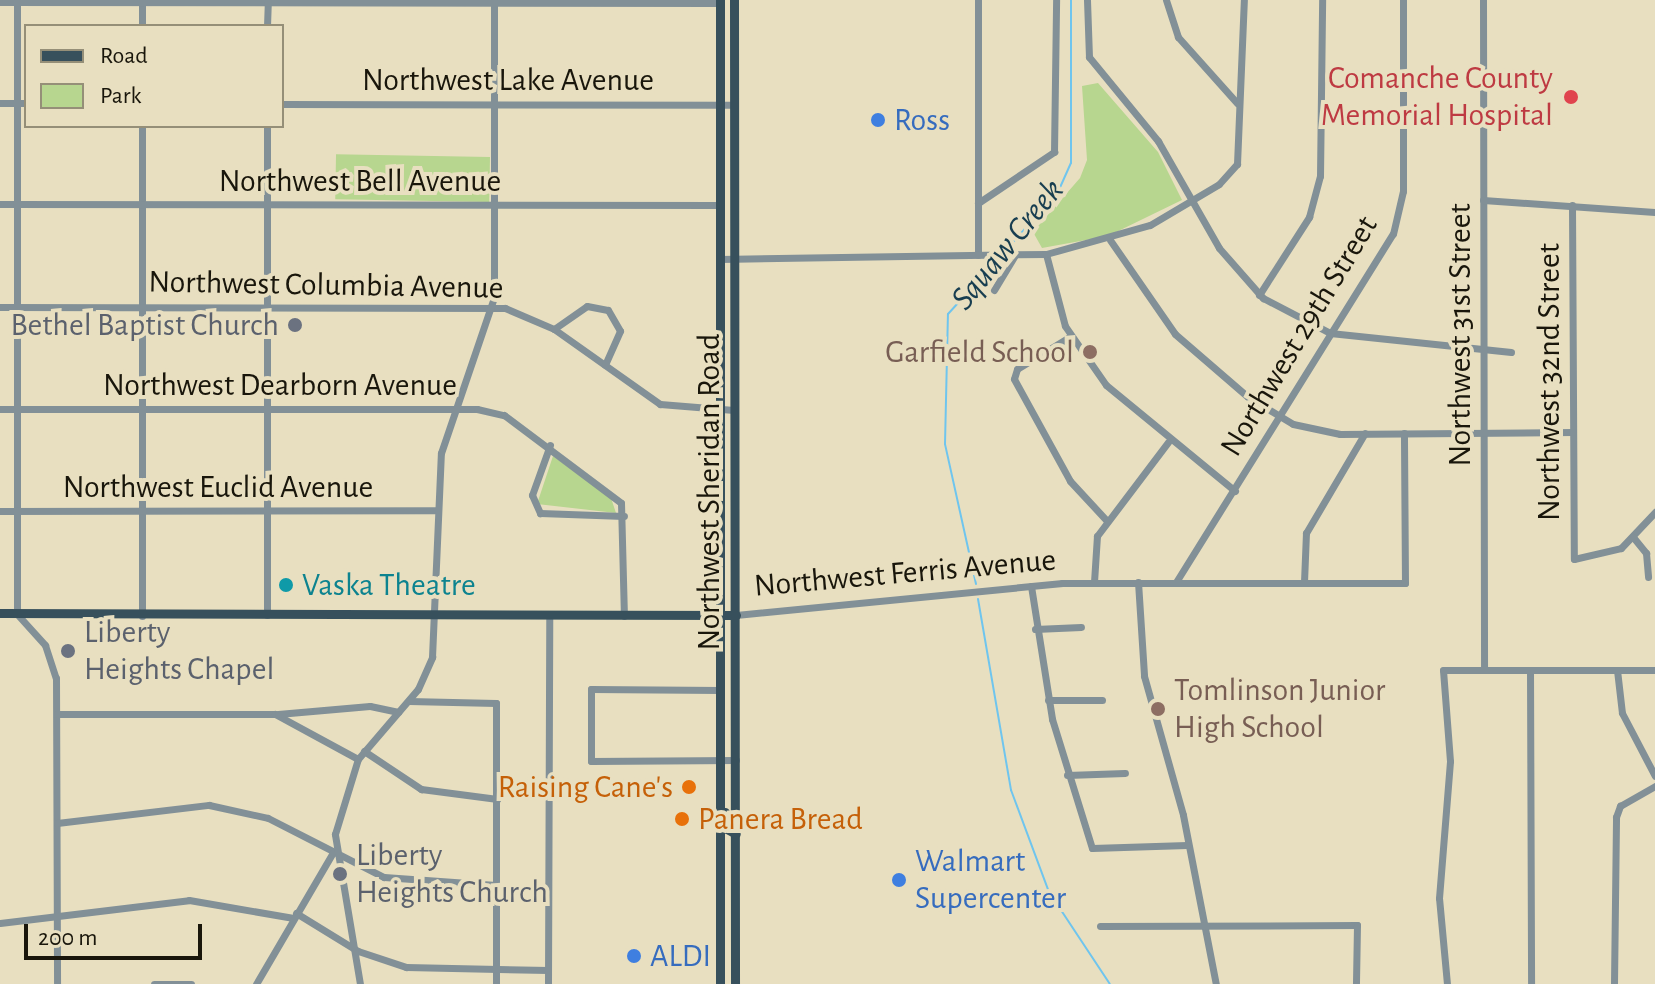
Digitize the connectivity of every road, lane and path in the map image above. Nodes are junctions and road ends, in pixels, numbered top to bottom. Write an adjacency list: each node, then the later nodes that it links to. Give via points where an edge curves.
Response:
1 (734, 0): 24 (main road, Northwest Sheridan Road)
2 (978, 0): 29 (street)
3 (1056, 0): 29 (street, via 1054,152)
4 (1087, 0): 28 (street, via 1089,57 1158,141)
5 (1166, 0): 20 (street, via 1178,37)
6 (1244, 0): 20 (street, via 1244,93)
7 (1322, 0): 45 (street, via 1320,176 1309,217)
8 (1403, 0): 52 (street, Northwest 29th Street, via 1400,208 1393,234)
9 (1483, 0): 27 (street, Northwest 31st Street)
10 (17, 1): 11 (street); 15 (street); 19 (street)
11 (142, 1): 12 (street); 16 (street)
12 (268, 1): 13 (street); 17 (street)
13 (494, 1): 14 (street); 22 (street)
14 (720, 1): 23 (main road, Northwest Sheridan Road)
15 (0, 2)
16 (142, 24)
17 (267, 24)
18 (0, 103): 19 (street)
19 (22, 103): 31 (street)
20 (1237, 103): 28 (street, via 1237,164)
21 (284, 104): 22 (street, Northwest Lake Avenue)
22 (494, 104): 23 (street, Northwest Lake Avenue); 34 (street)
23 (721, 105): 24 (street, Northwest Lake Avenue); 35 (main road, Northwest Sheridan Road)
24 (734, 105): 42 (main road, Northwest Sheridan Road)
25 (142, 128): 32 (street)
26 (267, 128): 33 (street)
27 (1483, 200): 36 (street); 54 (street, Northwest 31st Street)
28 (1193, 201): 38 (street); 45 (street, via 1219,248)
29 (978, 203): 40 (street)
30 (0, 204): 31 (street, Northwest Bell Avenue)
31 (17, 204): 32 (street, Northwest Bell Avenue); 47 (street)
32 (142, 205): 33 (street, Northwest Bell Avenue); 48 (street)
33 (267, 205): 34 (street, Northwest Bell Avenue); 49 (street)
34 (493, 205): 35 (street, Northwest Bell Avenue); 50 (street)
35 (720, 205): 43 (main road, Northwest Sheridan Road)
36 (1572, 205): 37 (street); 65 (street, Northwest 32nd Street)
37 (1655, 212)
38 (1110, 240): 39 (street); 64 (street, via 1175,334)
39 (1046, 254): 41 (street); 53 (street, via 1052,295)
40 (978, 255): 41 (street); 42 (street)
41 (1012, 255): 44 (street)
42 (734, 258): 43 (street); 63 (main road, Northwest Sheridan Road)
43 (720, 259): 62 (main road, Northwest Sheridan Road)
44 (994, 290)
45 (1259, 295): 52 (street)
46 (0, 307): 47 (street, Northwest Columbia Avenue)
47 (17, 307): 48 (street, Northwest Columbia Avenue); 58 (street)
48 (142, 307): 49 (street, Northwest Columbia Avenue); 59 (street)
49 (267, 307): 50 (street, Northwest Columbia Avenue); 60 (street)
50 (491, 308): 51 (street, Northwest Columbia Avenue, via 525,312); 61 (street)
51 (554, 329): 56 (street, Northwest Columbia Avenue); 56 (street, via 587,306 608,310 620,331)
52 (1330, 333): 54 (street); 64 (street, Northwest 29th Street)
53 (1071, 336): 69 (street, via 1106,385); 79 (street, via 1017,369 1014,379 1070,481)
54 (1485, 348): 55 (street); 68 (street, Northwest 31st Street)
55 (1511, 352)
56 (605, 365): 62 (street, Northwest Columbia Avenue, via 660,404)
57 (0, 409): 58 (street, Northwest Dearborn Avenue)
58 (17, 409): 59 (street, Northwest Dearborn Avenue); 74 (street)
59 (142, 409): 60 (street, Northwest Dearborn Avenue); 75 (street)
60 (267, 409): 61 (street, Northwest Dearborn Avenue); 76 (street)
61 (454, 409): 70 (street, Northwest Dearborn Avenue, via 504,415); 72 (street, via 441,453)
62 (719, 410): 63 (street, Northwest Columbia Avenue); 95 (main road, Northwest Sheridan Road)
63 (734, 410): 91 (main road, Northwest Sheridan Road)
64 (1281, 418): 66 (street, via 1322,432); 71 (street, Northwest 29th Street)
65 (1573, 432): 68 (street); 80 (street, Northwest 32nd Street, via 1574,559 1610,554)
66 (1365, 433): 67 (street); 85 (street, via 1306,533)
67 (1404, 433): 68 (street); 85 (street, via 1405,583)
68 (1483, 433): 98 (street, Northwest 31st Street)
69 (1168, 442): 71 (street); 79 (street)
70 (550, 445): 78 (street, Northwest Dearborn Avenue, via 615,494); 78 (street, via 532,495 540,513)
71 (1235, 491): 84 (street, Northwest 29th Street)
72 (437, 510): 76 (street, Northwest Euclid Avenue); 90 (street)
73 (0, 511): 74 (street, Northwest Euclid Avenue)
74 (17, 511): 75 (street, Northwest Euclid Avenue); 88 (street)
75 (142, 511): 76 (street, Northwest Euclid Avenue); 92 (street)
76 (267, 511): 89 (street)
77 (1655, 512): 80 (street)
78 (624, 516): 94 (street)
79 (1107, 521): 82 (street, via 1092,547)
80 (1633, 537): 81 (street, via 1646,553)
81 (1648, 577)
82 (1094, 582): 83 (street); 86 (street, Northwest Ferris Avenue)
83 (1138, 582): 84 (street); 122 (street, via 1144,676)
84 (1176, 582): 85 (street)
85 (1304, 582)
86 (1031, 586): 91 (street, Northwest Ferris Avenue); 97 (street)
87 (0, 613): 88 (main road, Northwest Ferris Avenue)
88 (17, 614): 92 (main road, Northwest Ferris Avenue); 107 (street, via 49,653)
89 (267, 615): 90 (main road, Northwest Ferris Avenue); 92 (main road, Northwest Ferris Avenue)
90 (439, 615): 93 (main road, Northwest Ferris Avenue); 105 (street, via 429,668)
91 (736, 615): 95 (main road, Northwest Ferris Avenue); 112 (main road, Northwest Sheridan Road)
92 (142, 616)
93 (549, 616): 94 (main road, Northwest Ferris Avenue); 133 (street)
94 (624, 616): 95 (main road, Northwest Ferris Avenue)
95 (720, 616): 102 (main road, Northwest Sheridan Road)
96 (1081, 627): 97 (street)
97 (1035, 629): 103 (street)
98 (1484, 669): 99 (street); 145 (street, via 1443,670 1450,761 1439,898)
99 (1530, 670): 100 (street); 146 (street)
100 (1617, 670): 101 (street); 115 (street, via 1622,713)
101 (1655, 670)
102 (720, 690): 111 (main road, Northwest Sheridan Road); 111 (street, via 591,689 591,761)
103 (1048, 700): 104 (street); 114 (street)
104 (1102, 700)
105 (409, 701): 106 (street); 118 (street, via 496,703)
106 (398, 712): 108 (street, via 370,706); 109 (street)
107 (57, 714): 108 (street); 119 (street)
108 (275, 714): 110 (street)
109 (364, 751): 110 (street); 118 (street, via 421,789)
110 (358, 759): 123 (street)
111 (719, 760): 112 (street); 117 (main road, Northwest Sheridan Road)
112 (736, 760): 121 (main road, Northwest Sheridan Road)
113 (1125, 773): 114 (street)
114 (1067, 775): 122 (street, via 1092,848)
115 (1655, 776)
116 (1655, 786): 147 (street, via 1620,806 1616,817)
117 (719, 787): 120 (main road, Northwest Sheridan Road); 121 (main road, via 727,829)
118 (497, 799): 124 (street)
119 (57, 823): 123 (street, via 209,805 268,818); 125 (street)
120 (720, 834): 126 (main road, via 729,837); 141 (main road, Northwest Sheridan Road)
121 (736, 834): 126 (main road, Northwest Sheridan Road)
122 (1187, 845): 130 (street)
123 (333, 852): 124 (street, via 408,883); 127 (street); 131 (street)
124 (496, 885): 132 (street)
125 (57, 914): 127 (street, via 189,900); 128 (street); 134 (street)
126 (735, 914): 142 (main road, Northwest Sheridan Road)
127 (295, 916): 131 (street); 137 (street)
128 (0, 923)
129 (1100, 926): 130 (street)
130 (1203, 927): 143 (street); 144 (street, via 1357,925)
131 (358, 951): 132 (street, via 406,967); 138 (street)
132 (496, 970): 133 (street); 139 (street)
133 (548, 970): 140 (street)
134 (57, 984)
135 (154, 984): 136 (street)
136 (191, 984)
137 (256, 984)
138 (360, 984)
139 (496, 984)
140 (548, 984)
141 (720, 984)
142 (735, 984)
143 (1216, 984)
144 (1356, 984)
145 (1447, 984)
146 (1531, 984)
147 (1614, 984)

